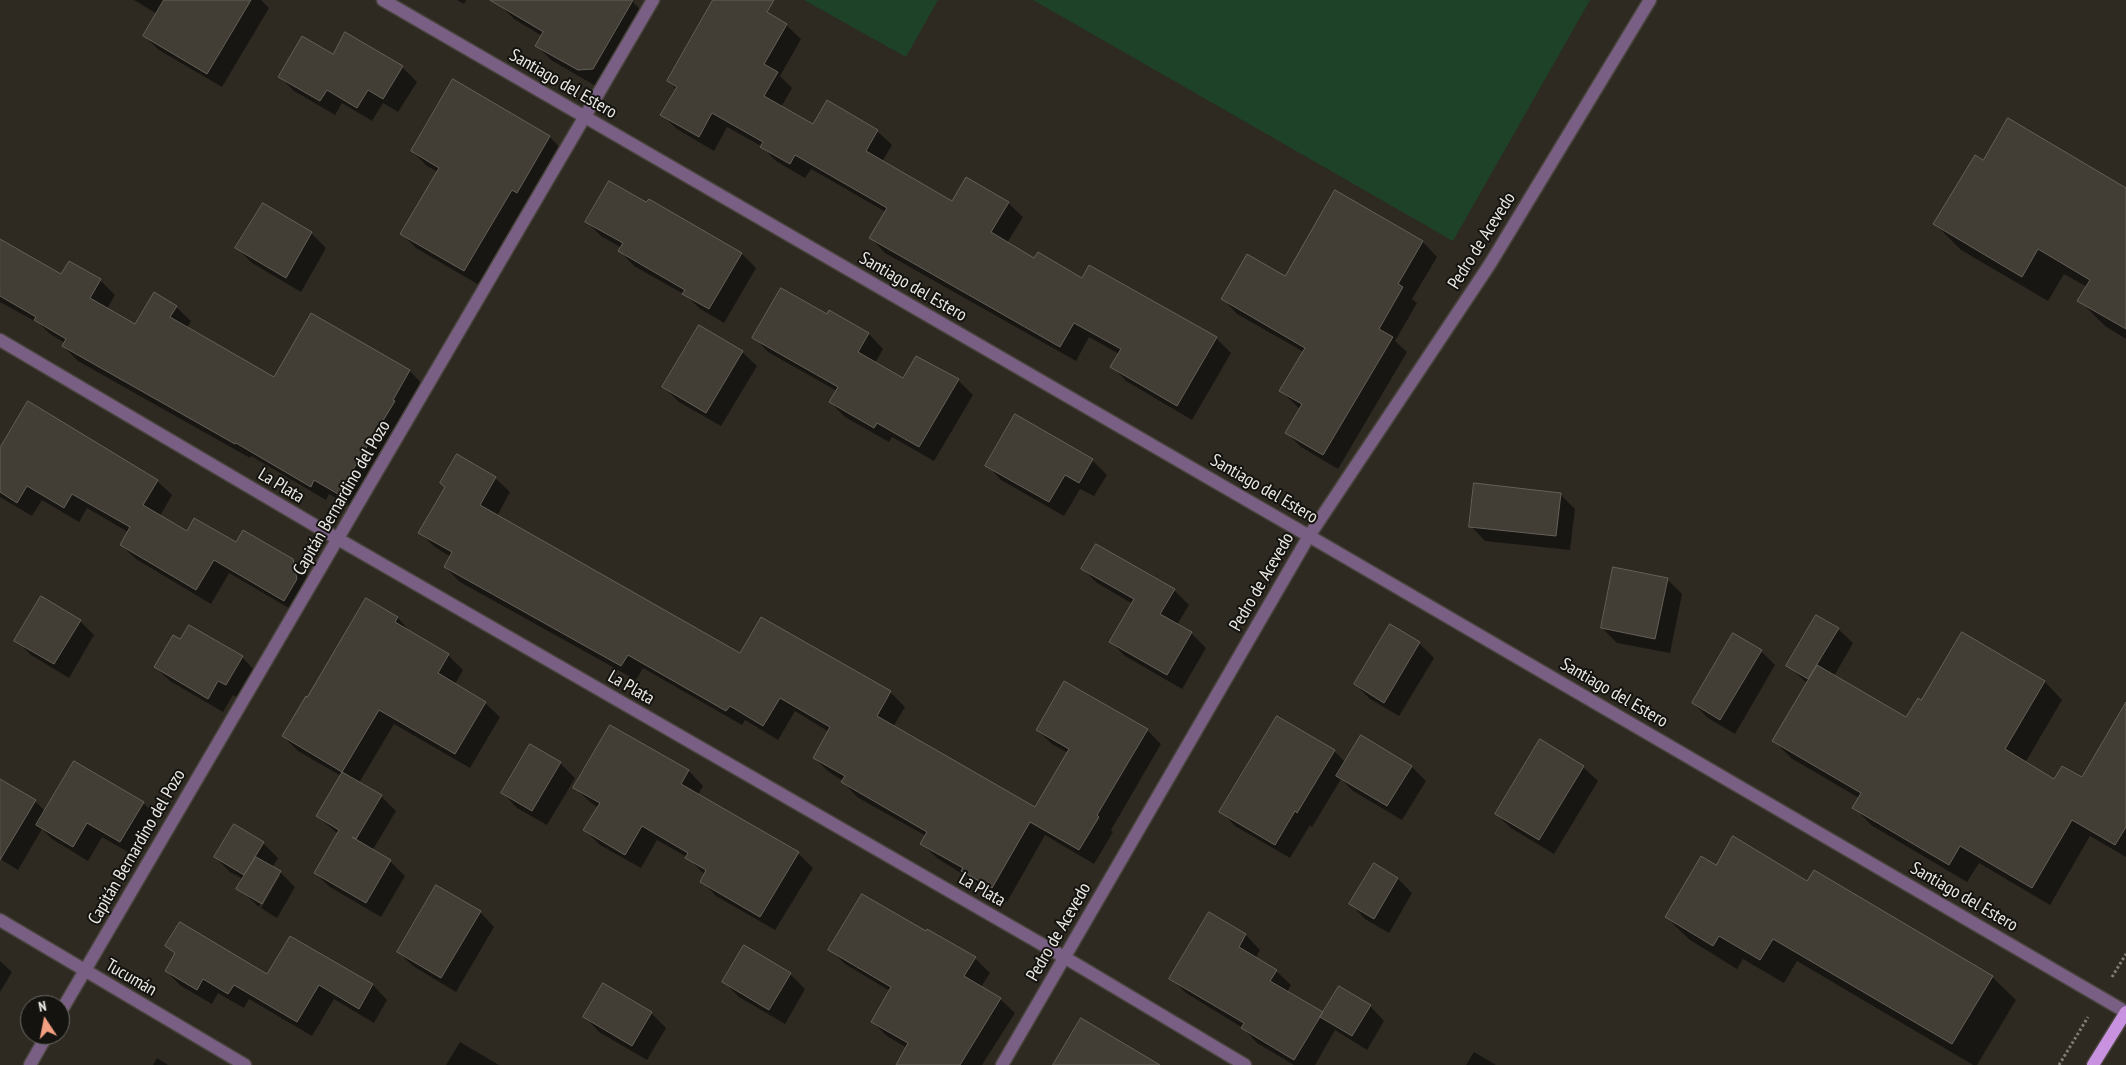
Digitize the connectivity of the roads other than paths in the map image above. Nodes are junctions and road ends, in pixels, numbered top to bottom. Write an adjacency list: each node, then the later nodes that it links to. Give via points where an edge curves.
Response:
1 (383, 0): 4 (street, Santiago del Estero)
2 (653, 0): 4 (street, Capitán Bernardino del Pozo)
3 (1650, 0): 6 (street, Pedro de Acevedo, via 1490,264)
4 (584, 118): 6 (street, Santiago del Estero); 7 (street, Capitán Bernardino del Pozo)
5 (0, 340): 7 (street, La Plata)
6 (1310, 536): 9 (street, Pedro de Acevedo); 12 (street, Santiago del Estero)
7 (338, 540): 9 (street, La Plata); 10 (street, Capitán Bernardino del Pozo)
8 (0, 920): 10 (street, Tucumán)
9 (1064, 957): 16 (street, Pedro de Acevedo); 17 (street, La Plata)
10 (85, 971): 11 (street, Capitán Bernardino del Pozo); 15 (street, Tucumán)
11 (70, 996)
12 (2126, 1012): 18 (main road)
13 (41, 1045): 14 (street)
14 (30, 1065)
15 (246, 1065)
16 (1002, 1065)
17 (1245, 1065)
18 (2093, 1065)

